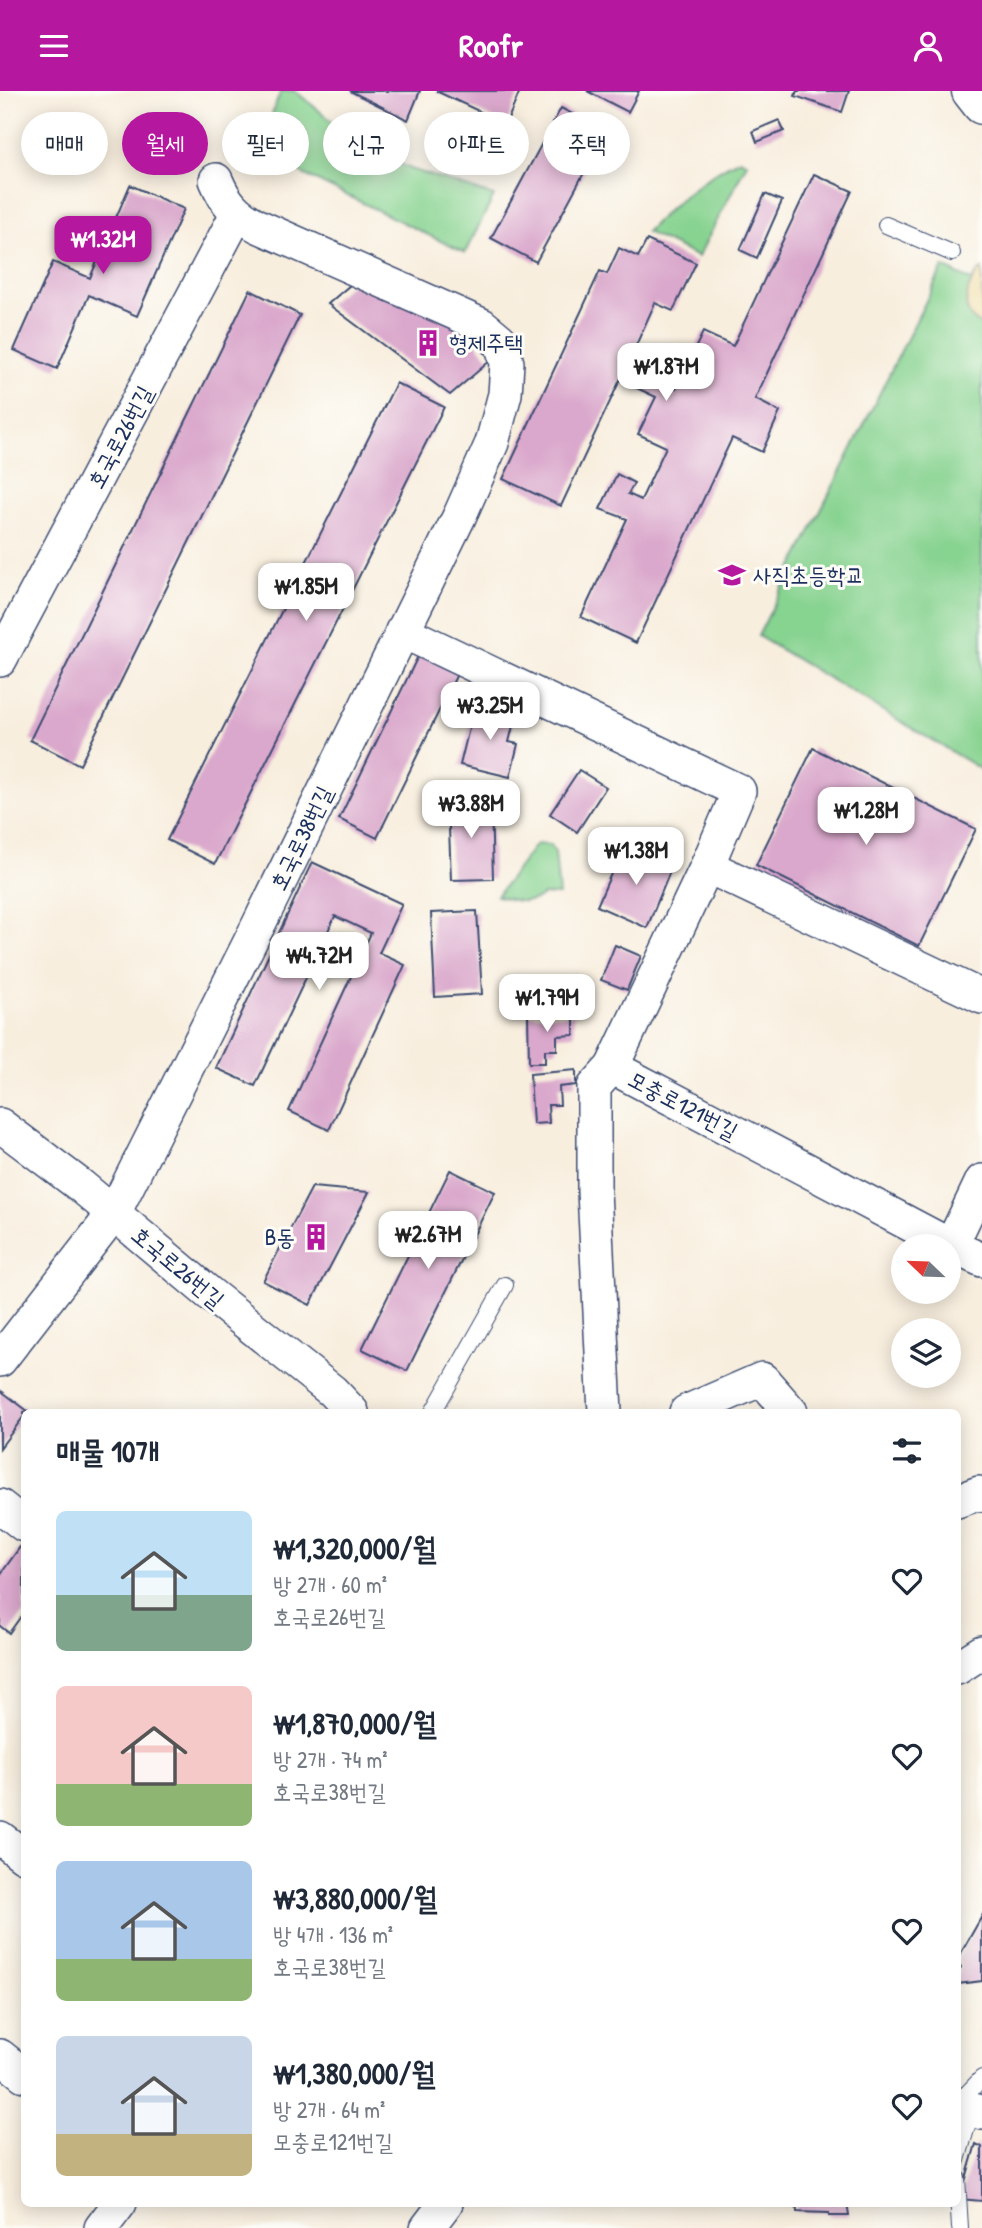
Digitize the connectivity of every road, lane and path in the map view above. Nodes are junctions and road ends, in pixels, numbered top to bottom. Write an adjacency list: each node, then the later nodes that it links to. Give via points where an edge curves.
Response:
1 (971, 91): 2 (street)
2 (982, 105)
3 (216, 180): 4 (street)
4 (237, 214): 7 (street, 호국로38번길, via 482,325 500,340 507,363 505,394 492,443); 8 (street, 호국로26번길)
5 (886, 225): 6 (lane)
6 (952, 253)
7 (402, 631): 9 (street, 모충로121번길, via 739,791); 14 (street, 호국로38번길)
8 (0, 660)
9 (707, 866): 10 (street); 11 (street, 모충로121번길)
10 (982, 997)
11 (612, 1067): 15 (street, 모충로121번길); 23 (street, via 594,1087 594,1191)
12 (0, 1125): 14 (street, 호국로26번길)
13 (982, 1181): 16 (street)
14 (114, 1213): 20 (street, 호국로38번길); 21 (street, 호국로26번길)
15 (928, 1234)
16 (957, 1234)
17 (961, 1251): 18 (street, 모충로121번길)
18 (982, 1261)
19 (505, 1285): 22 (lane)
20 (0, 1360)
21 (349, 1409)
22 (435, 1409)
23 (605, 1409)
24 (693, 1409): 25 (street, via 762,1379)
25 (788, 1409)
26 (982, 1495): 27 (street)
27 (961, 1500)
28 (0, 1506): 29 (street)
29 (21, 1523)
30 (982, 1652): 31 (street)
31 (961, 1665)
32 (0, 1837): 33 (street)
33 (21, 1854)
34 (0, 2056): 35 (street)
35 (21, 2073)
36 (982, 2078): 37 (lane)
37 (967, 2108): 38 (lane)
38 (961, 2139)
39 (117, 2207): 42 (street)
40 (443, 2207): 43 (street)
41 (959, 2207): 44 (lane)
42 (101, 2228)
43 (427, 2228)
44 (960, 2228)

